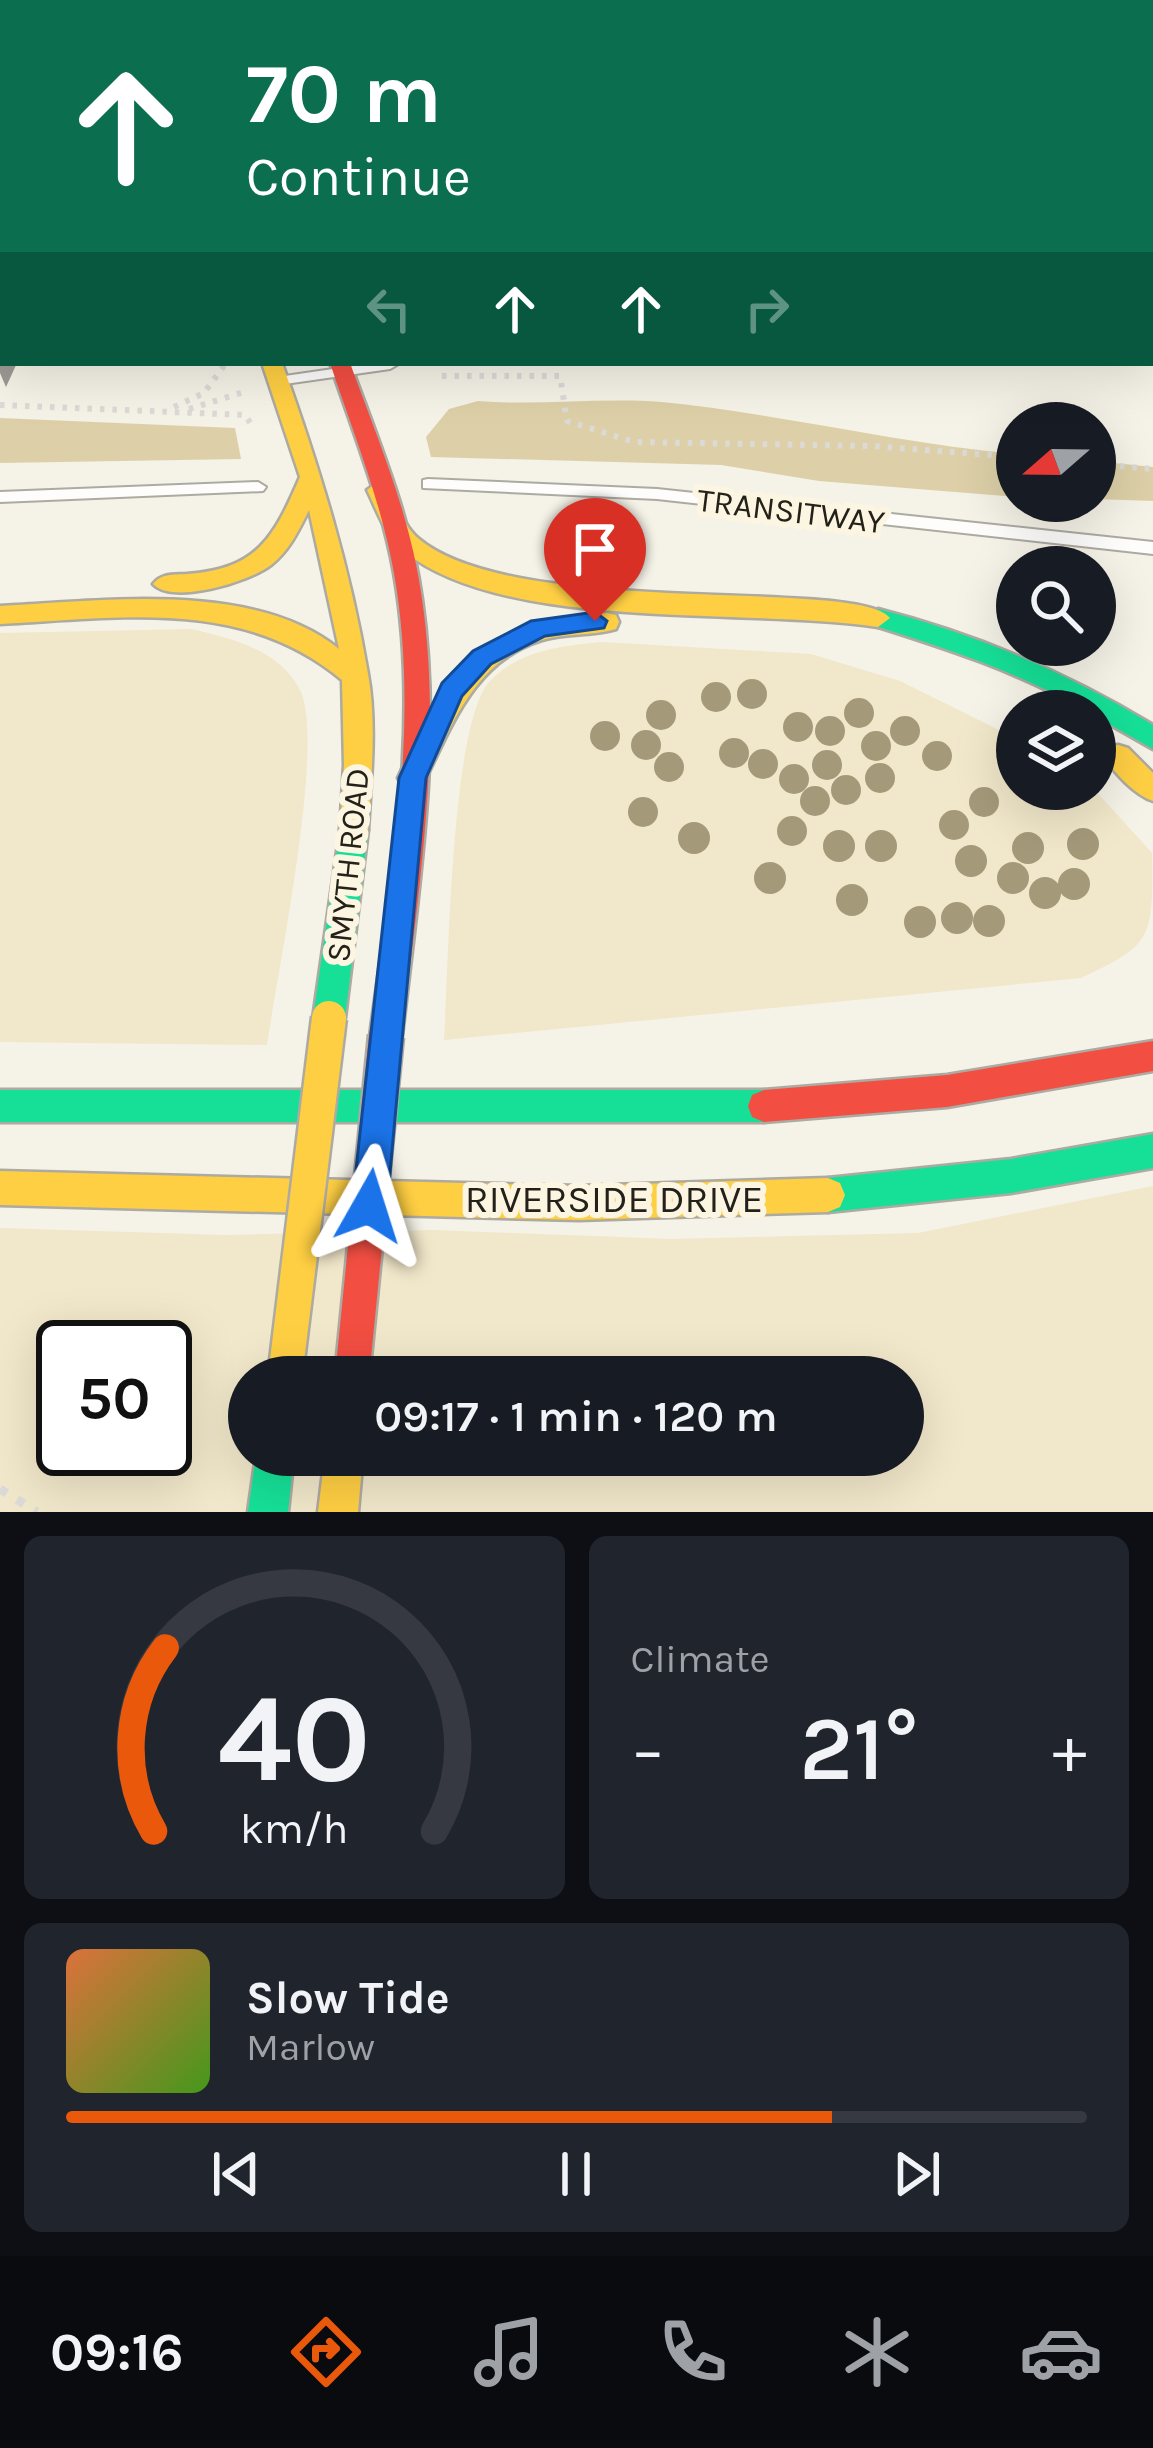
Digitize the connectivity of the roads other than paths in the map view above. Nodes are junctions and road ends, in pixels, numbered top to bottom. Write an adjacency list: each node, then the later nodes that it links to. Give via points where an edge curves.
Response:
1 (341, 366): 2 (lane); 6 (main road, SMYTH ROAD)
2 (275, 372): 3 (main road, SMYTH ROAD)
3 (310, 479): 9 (main road, via 276,555 242,575 202,584); 12 (main road, SMYTH ROAD, via 345,592)
4 (428, 484): 8 (lane, TRANSITWAY, via 657,494)
5 (258, 487): 7 (lane)
6 (378, 490): 13 (main road, via 411,545 478,581 527,591 815,606 987,651); 20 (main road, SMYTH ROAD, via 409,596)
7 (0, 497)
8 (1153, 548)
9 (0, 586)
10 (0, 615): 12 (main road, via 238,614 301,634 344,658)
11 (844, 642): 20 (main road, via 668,624 540,627 482,658 451,690)
12 (358, 679): 29 (main road, SMYTH ROAD, bridge, via 357,798)
13 (1075, 690)
14 (1116, 706): 16 (lane)
15 (1116, 714): 17 (main road)
16 (1153, 719)
17 (1153, 738)
18 (1116, 755): 21 (main road)
19 (1116, 757): 22 (main road)
20 (412, 778): 30 (main road, SMYTH ROAD, bridge)
21 (1153, 778)
22 (1153, 790)
23 (1118, 1032): 25 (main road)
24 (1153, 1056): 25 (main road)
25 (1017, 1080): 26 (main road, via 772,1107)
26 (0, 1106)
27 (1153, 1150): 28 (main road, RIVERSIDE DRIVE, via 1020,1176 827,1198)
28 (0, 1188)
29 (288, 1356)
30 (354, 1356)
31 (272, 1476): 33 (main road)
32 (342, 1476): 34 (main road)
33 (268, 1512)
34 (338, 1512)

